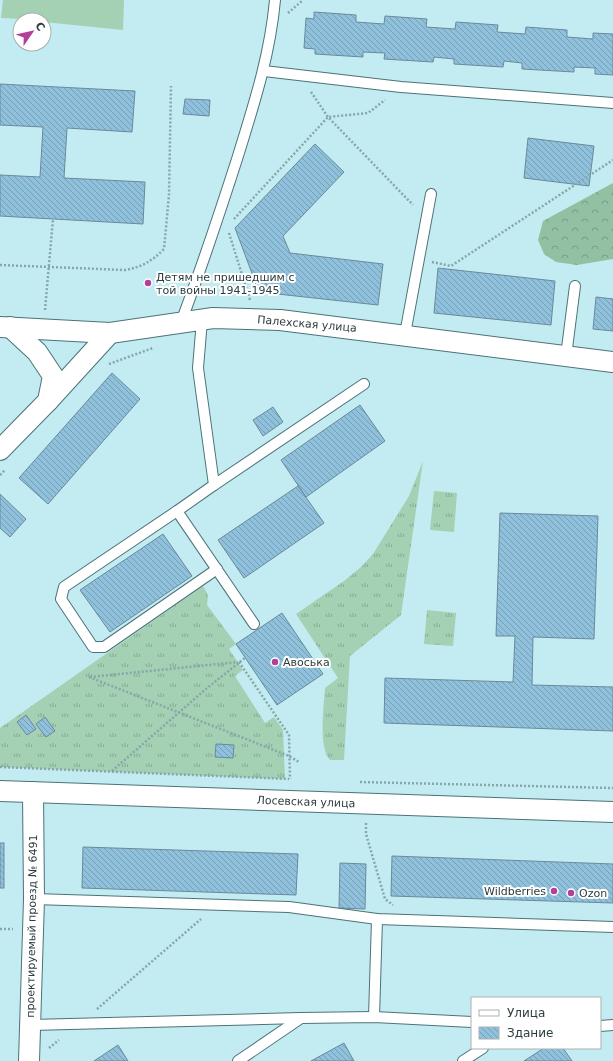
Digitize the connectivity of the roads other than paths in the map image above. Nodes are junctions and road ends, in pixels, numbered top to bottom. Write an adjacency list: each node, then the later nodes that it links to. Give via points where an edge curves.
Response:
1 (275, 0): 2 (lane, via 273,26)
2 (264, 71): 3 (lane, via 401,87); 7 (lane, via 207,255)
3 (613, 103)
4 (431, 194): 10 (lane)
5 (575, 286): 11 (lane)
6 (202, 320): 7 (street, Палехская улица); 10 (street, Палехская улица, via 280,320); 16 (lane, via 198,368)
7 (181, 322): 9 (street, Палехская улица)
8 (5, 327): 9 (street, Палехская улица); 14 (street, via 38,352 53,376)
9 (110, 332): 14 (street)
10 (405, 334): 11 (street, Палехская улица)
11 (566, 356): 12 (street, Палехская улица)
12 (613, 362)
13 (364, 384): 16 (lane)
14 (48, 402): 15 (street)
15 (0, 450)
16 (214, 485): 17 (lane)
17 (177, 511): 18 (lane); 18 (lane, via 64,587 61,599 93,647 104,647)
18 (217, 569): 19 (lane)
19 (254, 624)
20 (0, 791): 21 (street, Лосевская улица)
21 (33, 792): 22 (street, Лосевская улица); 23 (street, проектируемый проезд № 6491)
22 (613, 812)
23 (34, 899): 24 (lane, via 289,907); 29 (street, проектируемый проезд № 6491)
24 (377, 919): 25 (lane); 26 (lane)
25 (613, 927)
26 (374, 1017): 27 (lane); 28 (lane)
27 (301, 1018): 29 (lane); 34 (lane)
28 (471, 1022)
29 (31, 1025): 33 (street, проектируемый проезд № 6491)
30 (613, 1025): 31 (lane)
31 (601, 1026)
32 (482, 1049): 35 (lane)
33 (37, 1056)
34 (238, 1061)
35 (464, 1061)

